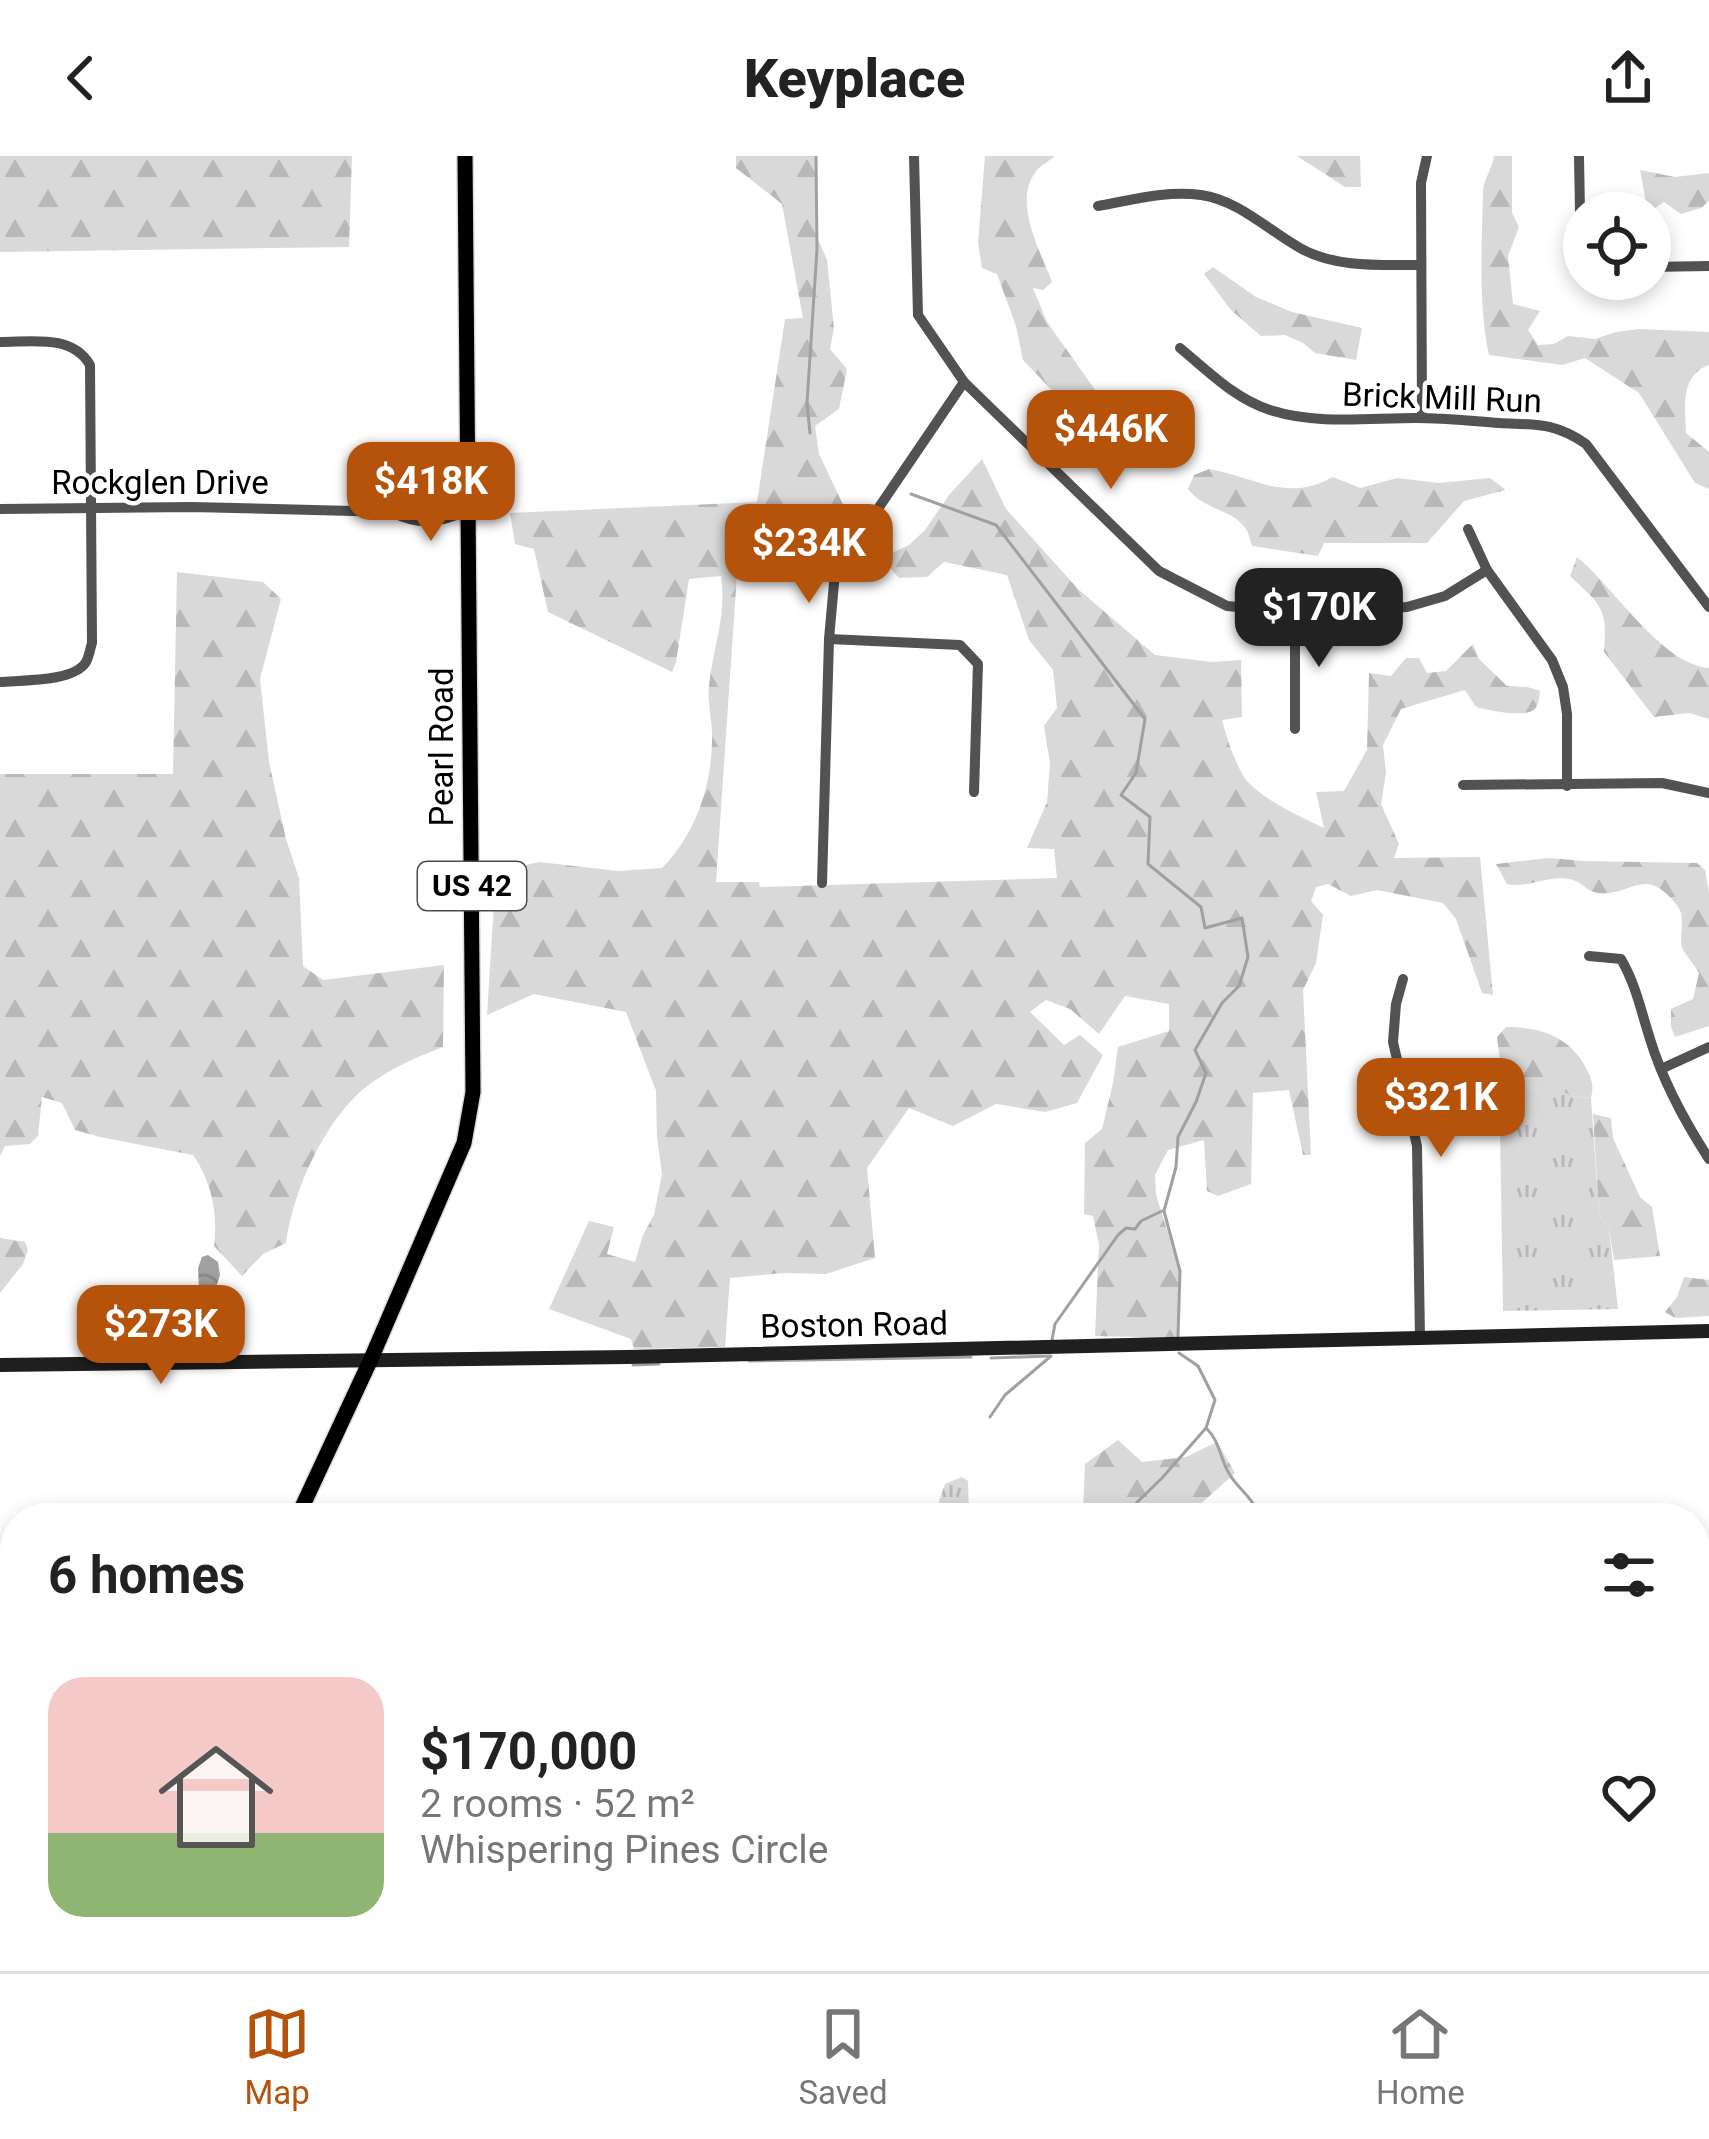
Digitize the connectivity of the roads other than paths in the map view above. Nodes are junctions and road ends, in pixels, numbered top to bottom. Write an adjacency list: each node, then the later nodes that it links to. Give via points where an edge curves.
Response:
1 (465, 156): 16 (main road, Pearl Road / US 42)
2 (914, 156): 12 (street, via 918,315)
3 (1427, 156): 7 (street)
4 (1579, 156): 5 (street)
5 (1580, 192)
6 (1098, 206): 7 (street, via 1204,195 1330,261)
7 (1420, 265): 13 (street)
8 (1709, 266): 9 (street)
9 (1671, 267)
10 (0, 342): 15 (street, via 70,345 90,365)
11 (1180, 348): 13 (street, Brick Mill Run, via 1266,409 1330,419)
12 (964, 382): 20 (street, via 1159,572 1227,606); 21 (street, via 835,572)
13 (1422, 418): 19 (street, Brick Mill Run, via 1540,425 1586,444)
14 (0, 509): 15 (street, Rockglen Drive)
15 (92, 509): 16 (street, Rockglen Drive); 22 (street, via 88,659 70,675)
16 (469, 509): 36 (main road, Pearl Road / US 42, via 472,1107)
17 (1468, 530): 18 (street)
18 (1487, 570): 20 (street, via 1407,608); 25 (street, via 1563,687)
19 (1709, 607)
20 (1295, 612): 23 (street)
21 (829, 639): 26 (street, via 960,645 978,664); 28 (street)
22 (0, 682)
23 (1295, 729)
24 (1463, 785): 25 (street)
25 (1567, 786): 27 (street, via 1662,782)
26 (974, 793)
27 (1709, 794)
28 (822, 884)
29 (1589, 956): 32 (street, via 1621,959)
30 (1402, 979): 35 (street, via 1393,1042 1418,1146)
31 (1709, 1047): 32 (street)
32 (1660, 1070): 33 (street)
33 (1709, 1159)
34 (1709, 1331): 35 (street, Boston Road)
35 (1420, 1340): 36 (street, Boston Road)
36 (371, 1359): 37 (street, Boston Road); 38 (main road, Pearl Road / US 42)
37 (0, 1365)
38 (305, 1503)

